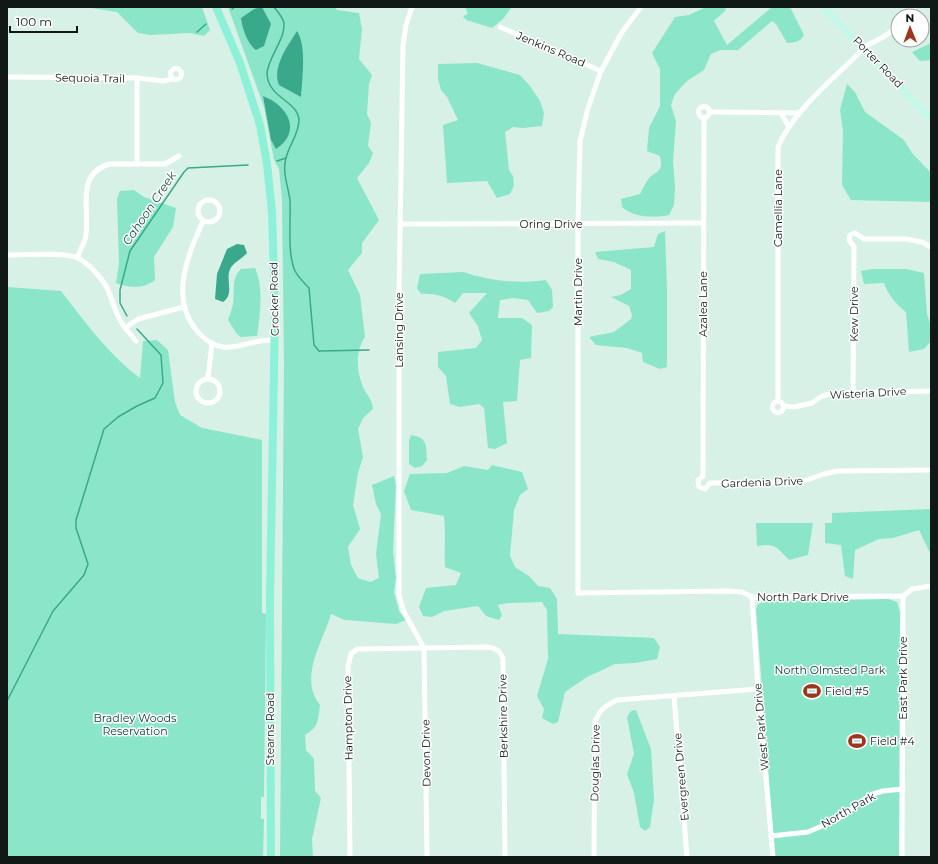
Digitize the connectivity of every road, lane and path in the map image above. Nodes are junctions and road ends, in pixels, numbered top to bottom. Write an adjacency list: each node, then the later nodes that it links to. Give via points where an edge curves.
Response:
1 (216, 7): 31 (main road, Crocker Road, via 240,64 260,125 267,164 272,212)
2 (412, 7): 22 (street, Lansing Drive, via 403,45)
3 (641, 7): 8 (street, Martin Drive, via 622,32)
4 (824, 7): 7 (main road, Porter Road)
5 (500, 27): 8 (street, Jenkins Road)
6 (890, 34): 7 (street, Camellia Lane)
7 (864, 48): 14 (street, Camellia Lane); 16 (main road, Porter Road)
8 (601, 71): 23 (street, Martin Drive, via 580,141)
9 (7, 77): 10 (street, Sequoia Trail)
10 (137, 78): 11 (street, Sequoia Trail, via 163,81); 19 (street)
11 (173, 79)
12 (710, 112): 13 (street); 15 (street, via 708,117); 15 (street, via 706,107 700,108 699,115)
13 (781, 113): 14 (street); 17 (street)
14 (800, 113): 17 (street, Camellia Lane)
15 (704, 118): 21 (street, Azalea Lane)
16 (931, 119)
17 (789, 127): 37 (street, Camellia Lane, via 778,147)
18 (179, 156): 19 (street, via 165,164)
19 (137, 164): 28 (street, via 109,164 101,167 93,175 86,191 86,235)
20 (203, 221): 20 (street, via 210,223 219,217 219,206 214,201 206,200 200,204 198,212); 29 (street, via 190,252 183,283)
21 (703, 223): 23 (street, Oring Drive); 40 (street, Azalea Lane)
22 (400, 224): 23 (street, Oring Drive); 48 (street, Lansing Drive, via 399,595 404,612)
23 (578, 224): 44 (street, Martin Drive)
24 (864, 239): 25 (street); 25 (street, Kew Drive, via 850,234 849,238); 26 (street, via 906,239 922,242)
25 (854, 247): 36 (street, Kew Drive)
26 (931, 247)
27 (7, 255): 28 (street, via 63,255)
28 (77, 258): 30 (street, via 101,279 118,319)
29 (184, 307): 30 (street, via 138,319); 33 (street, via 194,327)
30 (125, 328): 32 (street)
31 (274, 340): 33 (street, via 259,340 233,347 222,347); 47 (main road, Crocker Road)
32 (136, 341)
33 (212, 343): 34 (street)
34 (208, 378): 34 (street, via 200,381 196,388 196,396 206,403 217,399 220,392 218,384)
35 (931, 391): 36 (street, Wisteria Drive)
36 (853, 392): 38 (street, Wisteria Drive, via 822,396 812,403 794,407)
37 (778, 401): 38 (street); 38 (street, Camellia Lane, via 773,404 774,411 780,412)
38 (784, 406)
39 (931, 470): 41 (street, Gardenia Drive, via 837,471 802,482)
40 (703, 476): 41 (street, Gardenia Drive); 42 (street, Azalea Lane, via 698,480)
41 (710, 483): 42 (street, Gardenia Drive, via 704,489)
42 (699, 487)
43 (931, 586): 45 (street, North Park Drive, via 912,589)
44 (578, 593): 46 (street, North Park Drive, via 729,591 742,592)
45 (903, 596): 46 (street, North Park Drive); 51 (street, East Park Drive)
46 (752, 597): 49 (street, West Park Drive)
47 (270, 601): 53 (main road, Stearns Road)
48 (424, 648): 54 (street, Hampton Drive, via 357,649 348,659); 55 (street, Devon Drive); 56 (street, Berkshire Drive, via 487,647 501,653)
49 (758, 689): 50 (street, Douglas Drive); 52 (street, West Park Drive)
50 (674, 696): 57 (street, Douglas Drive, via 617,700 598,712 595,722); 58 (street, Evergreen Drive)
51 (902, 789): 52 (street, North Park, via 870,795 836,820 808,832); 60 (street, East Park Drive)
52 (771, 836): 59 (street, West Park Drive)
53 (271, 857)
54 (350, 857)
55 (427, 857)
56 (505, 857)
57 (594, 857)
58 (687, 857)
59 (773, 857)
60 (902, 857)

